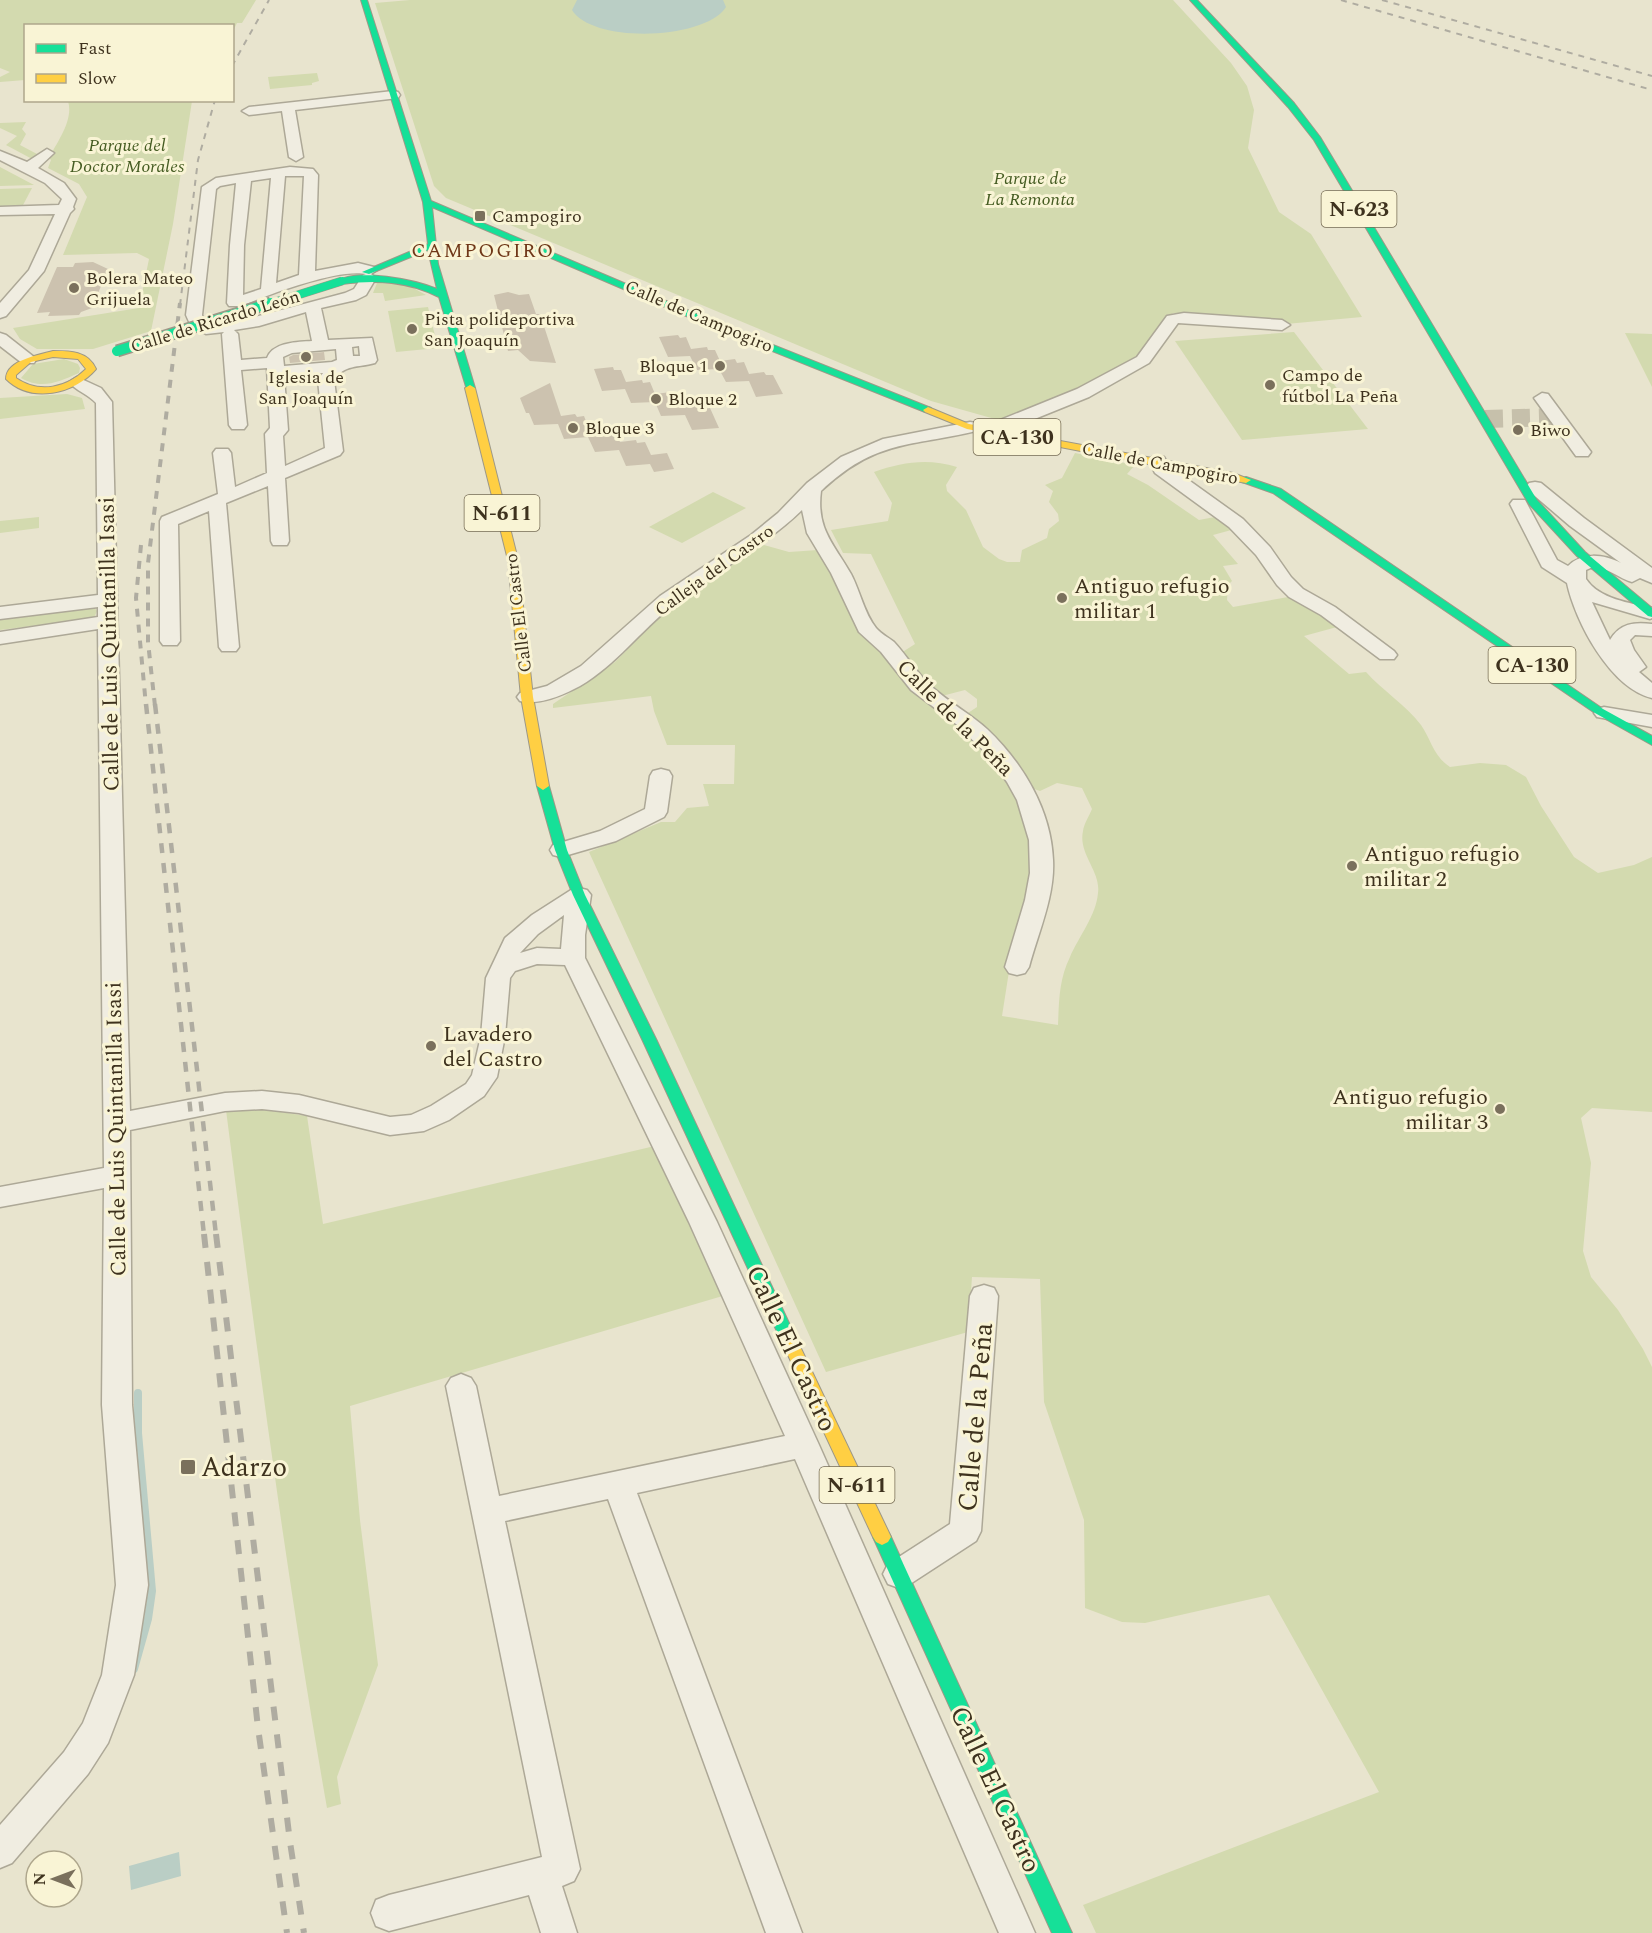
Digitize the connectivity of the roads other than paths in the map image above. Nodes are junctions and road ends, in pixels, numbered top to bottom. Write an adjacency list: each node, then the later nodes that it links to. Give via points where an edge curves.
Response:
1 (364, 0): 3 (main road, N-611)
2 (1193, 0): 49 (main road, N-623, via 1291,105 1317,139)
3 (393, 95): 4 (street); 13 (main road, N-611)
4 (288, 106): 5 (street); 8 (street)
5 (249, 111)
6 (47, 153): 9 (street)
7 (0, 155): 9 (street)
8 (296, 156)
9 (25, 168): 12 (street)
10 (278, 173): 11 (street); 18 (street, via 305,170 311,175); 20 (street)
11 (244, 178): 20 (street); 20 (street, via 216,182 209,187)
12 (51, 181): 14 (street, via 68,194); 15 (street)
13 (427, 202): 17 (main road, Calle de Campogiro / CA-130); 19 (main road, Calle El Castro / N-611)
14 (67, 209): 15 (street); 27 (street, via 36,271)
15 (33, 210): 16 (street)
16 (0, 211)
17 (476, 223): 19 (main road, Calle de Campogiro / CA-130, via 446,226); 47 (main road, Calle de Campogiro / CA-130, via 715,325)
18 (307, 234): 20 (street); 24 (street)
19 (430, 241): 21 (main road, Calle de Ricardo León); 22 (main road, Calle El Castro / N-611)
20 (237, 245): 25 (street); 28 (street); 31 (street)
21 (406, 258): 22 (main road, Calle de Ricardo León); 23 (main road, Calle de Ricardo León)
22 (434, 261): 23 (main road, Calle de Ricardo León, via 417,269); 26 (main road, Calle El Castro / N-611)
23 (368, 274): 24 (street, Calle de Ricardo León, via 362,267 341,268); 26 (main road, Calle de Ricardo León, via 414,280); 29 (street, via 360,292); 37 (main road, Calle de Ricardo León, bridge)
24 (308, 279): 25 (street, Calle de Ricardo León)
25 (268, 292): 28 (street, Calle de Ricardo León)
26 (444, 296): 72 (main road, Calle El Castro / N-611, via 513,560)
27 (6, 300): 30 (street)
28 (234, 303): 31 (street, Calle de Ricardo León)
29 (313, 305): 31 (street, via 253,323 212,327 218,324 216,320); 36 (street)
30 (0, 313)
31 (195, 318)
32 (1282, 325): 48 (street, via 1173,320 1143,360 1091,389)
33 (231, 334): 40 (street)
34 (0, 338): 38 (street)
35 (343, 343): 36 (street); 39 (street); 39 (street, via 366,341 369,360)
36 (321, 346): 41 (street, via 279,352)
37 (103, 356): 38 (main road, via 64,354); 42 (main road)
38 (28, 360): 43 (main road, via 11,374)
39 (340, 364): 41 (street); 53 (street, via 326,380 334,451)
40 (233, 366): 41 (street); 46 (street)
41 (275, 367): 53 (street, via 279,430 274,434)
42 (77, 382): 43 (main road, via 37,390); 63 (street, Calle de Luis Quintanilla Isasi, via 104,402)
43 (14, 383): 44 (main road)
44 (0, 387)
45 (1542, 398): 50 (street)
46 (238, 425)
47 (970, 427): 48 (main road, Calle de Campogiro / CA-130); 54 (street, Calleja del Castro, via 917,436 865,451 838,466)
48 (989, 431): 52 (main road, Calle de Campogiro / CA-130)
49 (1497, 439): 55 (main road, N-623); 59 (main road, N-623, via 1539,509)
50 (1582, 452)
51 (222, 453): 56 (street)
52 (1158, 461): 69 (street, via 1161,469 1236,523 1296,593 1328,611); 73 (main road, Calle de Campogiro / CA-130, via 1233,476 1277,491)
53 (276, 477): 56 (street); 58 (street)
54 (813, 487): 72 (street, Calleja del Castro, via 758,539 666,601 599,665 557,690); 81 (street, Calle de la Peña, via 809,507 812,528 841,573 862,622 921,689 964,721 1011,766 1027,795 1039,841 1041,880)
55 (1535, 488): 61 (street)
56 (222, 499): 67 (street, via 169,521); 68 (street)
57 (1519, 504): 60 (street, via 1549,563)
58 (280, 541)
59 (1588, 561): 60 (street, via 1576,568); 61 (street, via 1606,563)
60 (1576, 580): 62 (street); 71 (street, via 1578,597 1611,657)
61 (1641, 582): 62 (street); 65 (main road)
62 (1591, 593): 65 (street)
63 (106, 611): 64 (street); 66 (street); 82 (street, Calle de Luis Quintanilla Isasi)
64 (0, 613)
65 (1651, 619): 70 (street, via 1623,633 1620,640 1632,664)
66 (0, 638)
67 (170, 641)
68 (229, 647)
69 (1387, 655)
70 (1652, 679)
71 (1652, 692)
72 (527, 697): 77 (main road, Calle El Castro / N-611, via 541,778)
73 (1605, 717): 74 (street); 75 (main road, Calle de Campogiro / CA-130)
74 (1650, 733)
75 (1652, 755)
76 (661, 776): 77 (street, via 656,812 608,836)
77 (561, 850): 78 (main road, Calle El Castro / N-611)
78 (579, 895): 79 (street, Calle El Castro); 80 (street, via 519,939 509,951); 90 (main road, Calle El Castro / N-611)
79 (573, 958): 80 (street, via 537,956); 87 (street, Calle El Castro, via 703,1222)
80 (506, 965): 82 (street, via 498,978 493,1036 484,1077 475,1090 415,1124 390,1126 299,1104 262,1100 225,1102)
81 (1017, 967)
82 (117, 1123): 83 (street, Calle de Luis Quintanilla Isasi)
83 (117, 1176): 84 (street); 91 (street, Calle de Luis Quintanilla Isasi, via 117,1405 132,1585 118,1675 96,1732 76,1763)
84 (0, 1197)
85 (984, 1296): 90 (street, Calle de la Peña, via 965,1531)
86 (461, 1386): 89 (street)
87 (804, 1445): 88 (street, Calle El Castro); 96 (street, Calle El Castro)
88 (618, 1484): 89 (street, Calle El Castro); 95 (street)
89 (487, 1512): 92 (street)
90 (899, 1574): 97 (main road, Calle El Castro / N-611)
91 (0, 1851)
92 (551, 1872): 93 (street); 94 (street)
93 (389, 1913)
94 (559, 1933)
95 (784, 1933)
96 (1017, 1933)
97 (1062, 1933)

